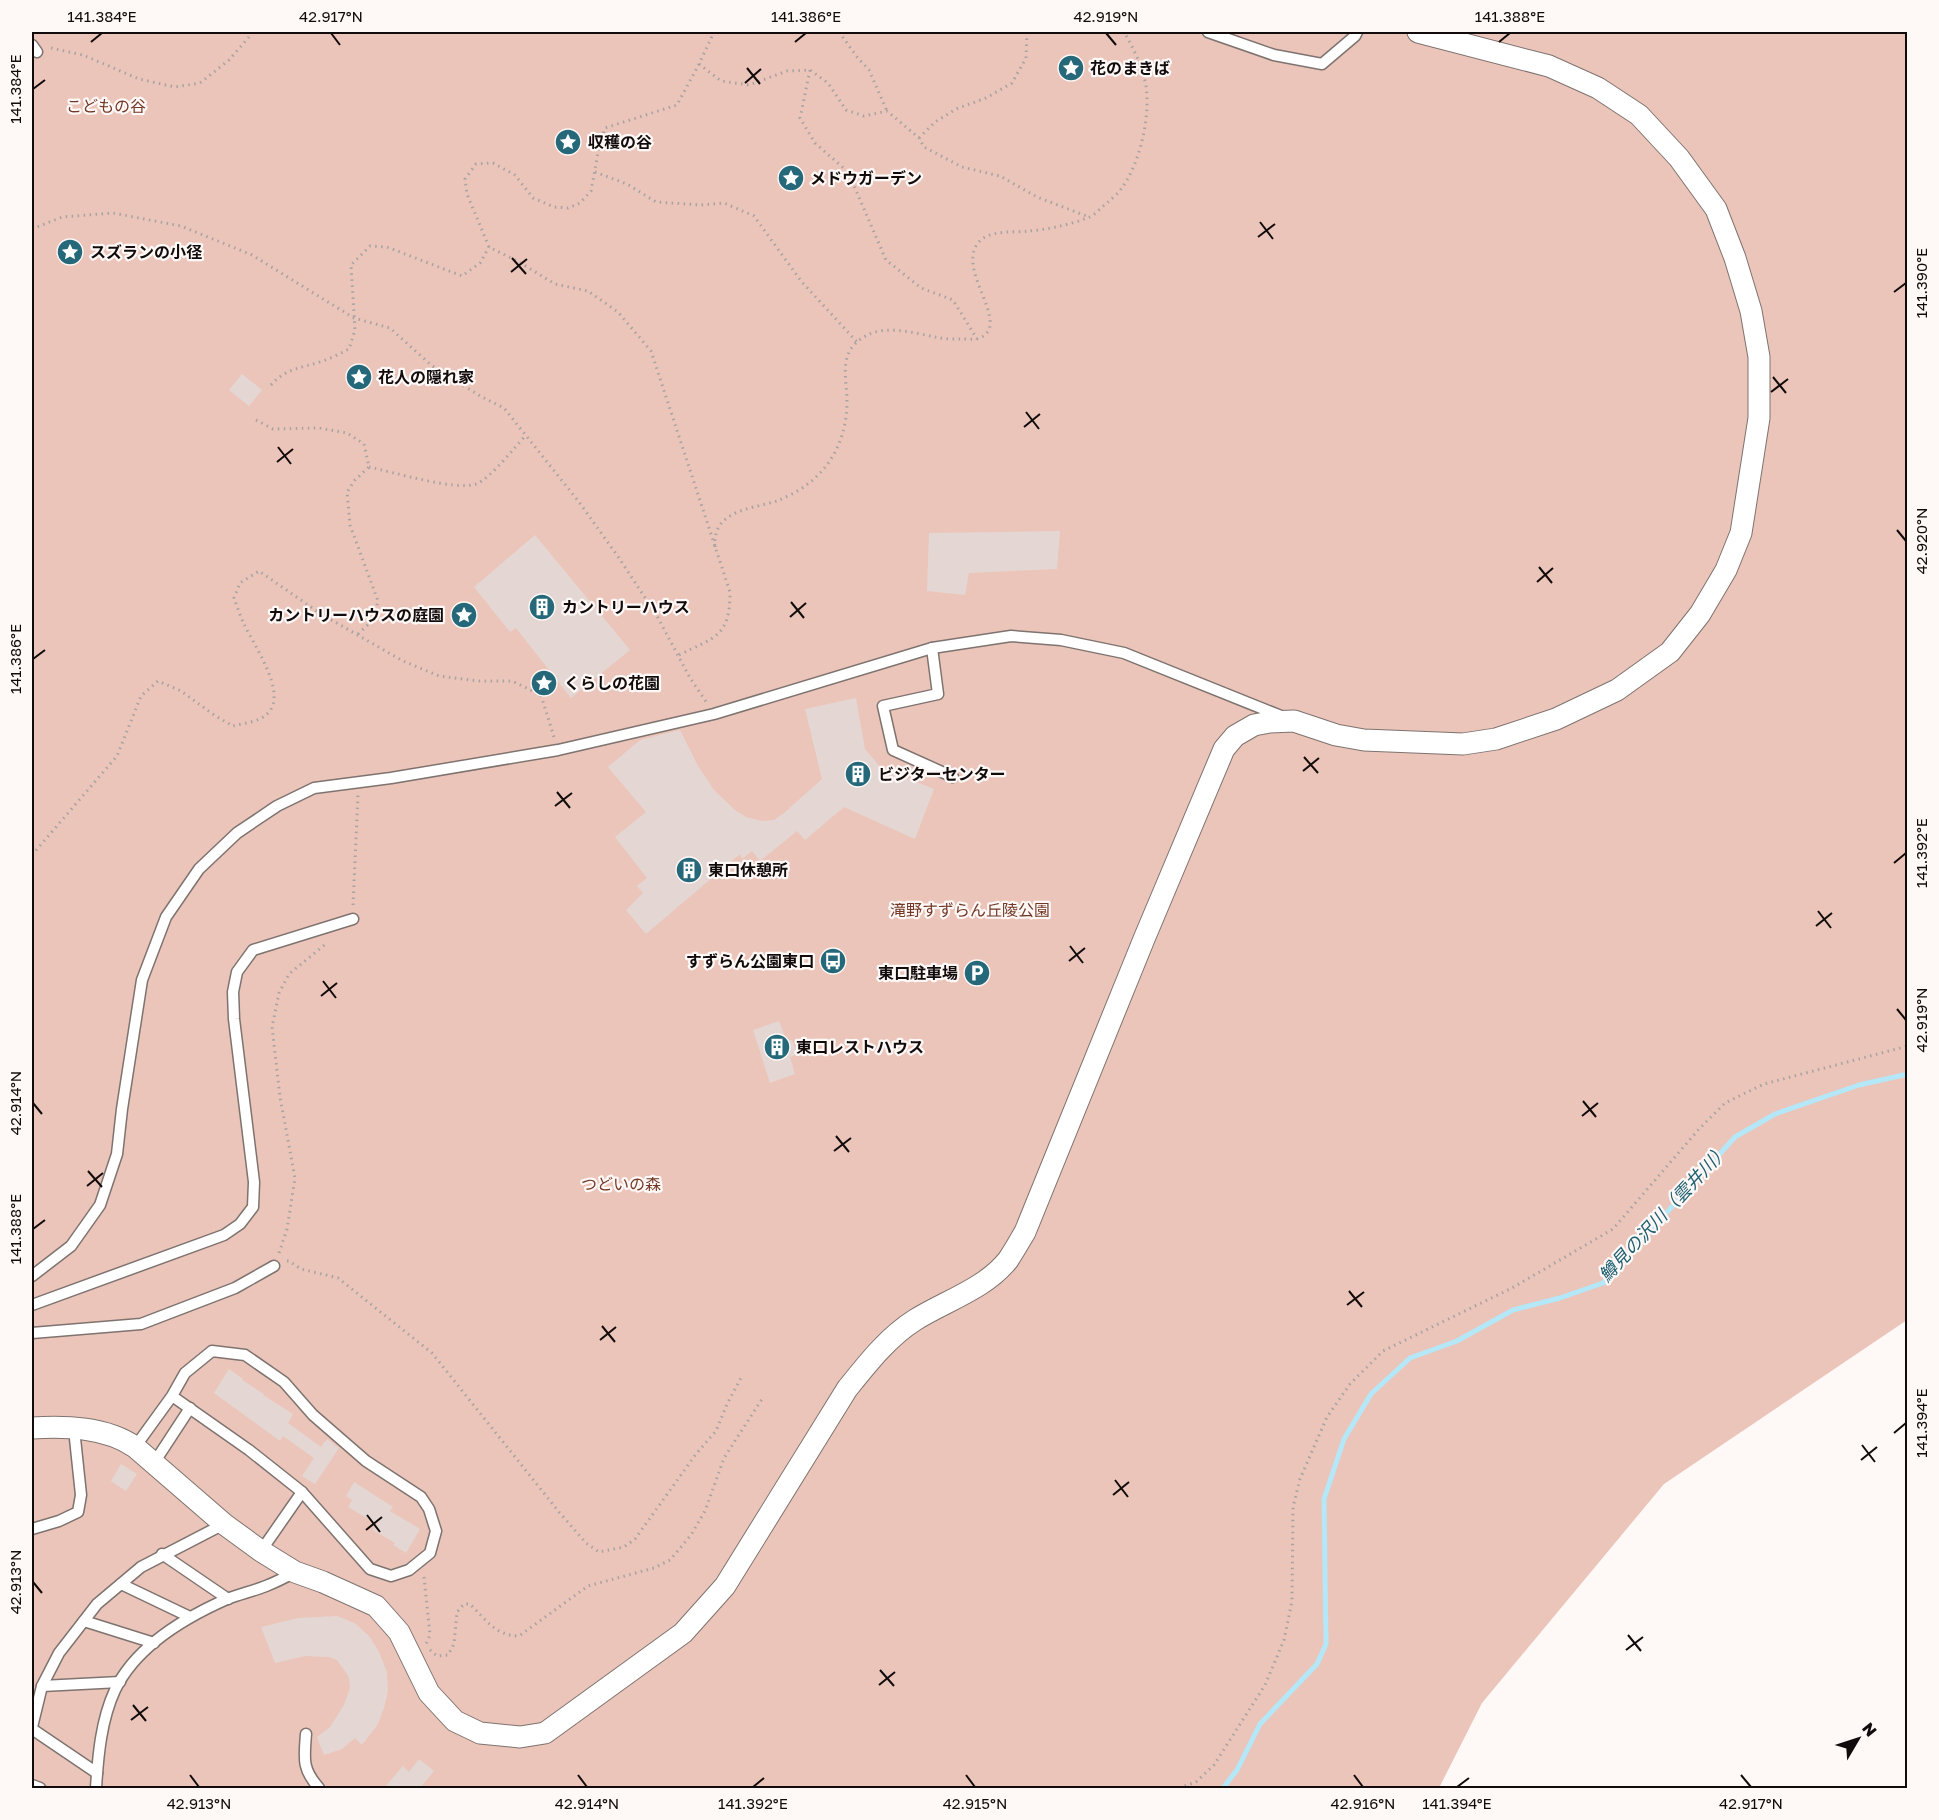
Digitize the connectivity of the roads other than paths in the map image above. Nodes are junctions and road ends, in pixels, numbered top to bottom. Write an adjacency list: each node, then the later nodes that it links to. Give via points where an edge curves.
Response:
1 (1208, 32): 2 (lane, via 1274,56 1322,64)
2 (1357, 32)
3 (1419, 32): 5 (street, via 1549,66 1598,88 1639,115 1679,158 1716,209 1751,311 1759,357 1759,418 1741,533 1726,570 1700,614 1670,652 1617,690 1556,720 1496,739 1463,744 1364,741)
4 (932, 648): 5 (lane, via 1011,636 1061,640 1124,653); 6 (lane, via 938,694 883,706 893,750); 9 (lane, via 714,714 558,750 314,788 277,806 237,833 200,869 175,902 142,980 117,1154 100,1204 71,1246)
5 (1294, 721): 23 (street, via 1254,725 1235,736 1224,749 1034,1212 1007,1261 974,1287 914,1321 869,1362 847,1389 724,1586 683,1633 545,1732 520,1737 480,1733 455,1721 429,1693 399,1632 376,1606)
6 (953, 777)
7 (353, 919): 10 (lane, via 253,950 237,972 234,1019 254,1182 253,1207 240,1224 224,1235)
8 (274, 1266): 11 (lane, via 235,1288 141,1324)
9 (32, 1276)
10 (32, 1305)
11 (32, 1333)
12 (172, 1396): 13 (lane); 16 (lane); 18 (lane, via 185,1372 212,1351 245,1354 284,1382 313,1415 366,1461 421,1497 436,1531 430,1553 409,1570 392,1576 370,1569)
13 (190, 1408): 17 (lane); 18 (lane)
14 (32, 1428): 15 (street)
15 (74, 1429): 16 (street, via 122,1437); 20 (lane, via 81,1495 78,1512)
16 (135, 1447): 17 (street)
17 (154, 1463): 19 (street)
18 (302, 1492): 21 (lane)
19 (224, 1524): 21 (street); 22 (lane)
20 (32, 1529)
21 (261, 1551): 23 (street)
22 (162, 1554): 24 (lane); 25 (lane)
23 (295, 1572): 25 (lane)
24 (121, 1584): 26 (lane); 27 (lane)
25 (228, 1599): 26 (lane)
26 (190, 1617): 28 (lane)
27 (84, 1621): 28 (lane); 30 (lane, via 59,1653)
28 (154, 1643): 29 (lane)
29 (120, 1682): 30 (lane); 33 (lane, via 102,1732)
30 (42, 1686): 31 (lane)
31 (32, 1728): 33 (lane)
32 (306, 1734): 37 (lane, via 304,1763)
33 (97, 1773): 36 (lane)
34 (32, 1785): 35 (lane)
35 (40, 1788)
36 (96, 1788)
37 (319, 1788)

